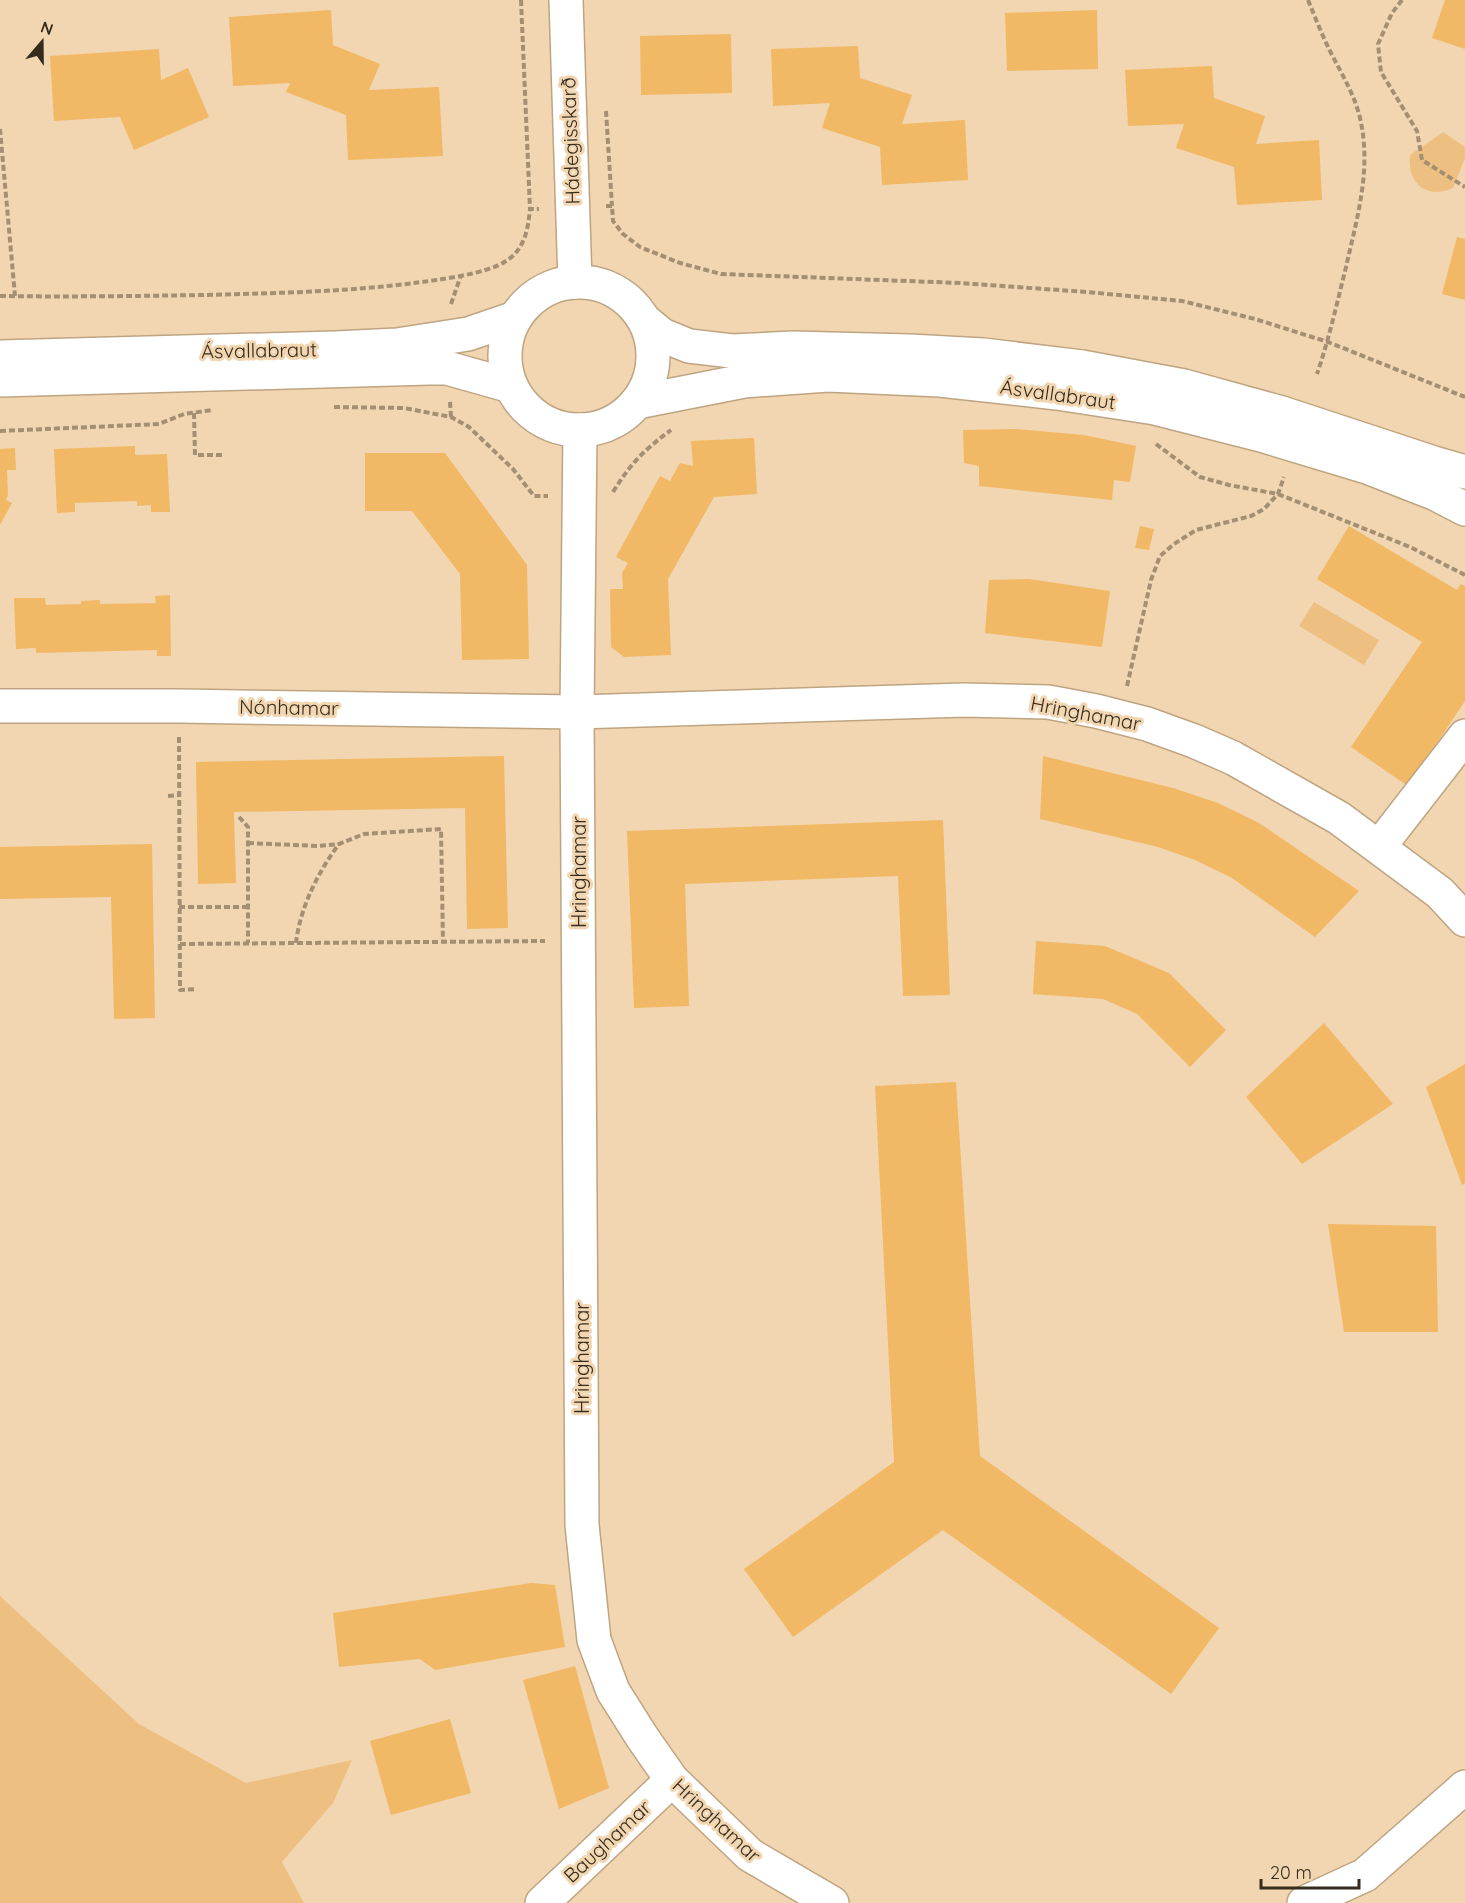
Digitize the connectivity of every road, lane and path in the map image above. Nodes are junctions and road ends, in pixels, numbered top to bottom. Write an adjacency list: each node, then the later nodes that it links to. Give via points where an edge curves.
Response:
1 (521, 0): 8 (path)
2 (566, 0): 7 (street, Hádegisskarð)
3 (1308, 0): 14 (path, via 1353,95 1364,143 1363,192)
4 (1402, 0): 6 (path, via 1378,44 1381,72 1417,131 1422,160)
5 (0, 129): 11 (path)
6 (1465, 187)
7 (573, 207): 8 (path); 9 (street, Hádegisskarð); 14 (path, via 612,206 613,221 640,247 721,274 960,283 1182,301)
8 (530, 209): 11 (path, via 528,232 519,249 506,261 440,280 301,293)
9 (575, 282): 12 (street, via 551,287 531,299); 13 (street, via 616,291)
10 (0, 296): 11 (path)
11 (15, 296)
12 (514, 318): 15 (street, Ásvallabraut, via 468,334 397,345); 18 (street, via 506,340 505,363)
13 (645, 321): 20 (street, via 653,363); 29 (street, Ásvallabraut, via 662,335 689,346 732,351 910,351 1082,367 1184,386)
14 (1328, 342): 16 (path); 19 (path)
15 (0, 357)
16 (1317, 374)
17 (0, 380): 18 (street, Ásvallabraut, via 447,368)
18 (511, 386): 26 (street, via 522,404 539,418 558,427)
19 (1465, 397)
20 (637, 402): 26 (street, via 621,417 601,427); 33 (street, Ásvallabraut, via 744,381 828,375 940,380 1057,393 1155,408 1261,435 1366,467)
21 (324, 406): 32 (path, via 404,408 451,417 469,427 513,469 534,496)
22 (220, 409): 23 (path)
23 (194, 412): 25 (path, via 159,424); 28 (path, via 195,455)
24 (673, 429): 32 (path, via 646,448 611,496)
25 (0, 430)
26 (580, 430): 32 (street, Hringhamar)
27 (1152, 441): 31 (path, via 1200,477)
28 (225, 455)
29 (1465, 472)
30 (1285, 473): 31 (path)
31 (1278, 494): 34 (path, via 1410,547); 38 (path, via 1251,516 1196,530 1160,556)
32 (579, 496): 37 (street, Hringhamar)
33 (1465, 509)
34 (1465, 575)
35 (0, 706): 36 (street, Nónhamar)
36 (179, 706): 37 (street, Nónhamar); 40 (path)
37 (577, 712): 38 (street, Hringhamar, via 964,700 1048,702); 49 (street, Hringhamar)
38 (1120, 717): 45 (street, Hringhamar, via 1176,734 1233,758 1339,818)
39 (1465, 736): 45 (street)
40 (179, 795): 41 (path); 46 (path)
41 (168, 796)
42 (239, 817): 43 (path, via 248,826)
43 (248, 843): 44 (path); 47 (path)
44 (339, 843): 50 (path, via 364,834 441,829); 52 (path, via 306,904)
45 (1379, 847): 48 (street, Hringhamar, via 1440,893)
46 (179, 907): 47 (path); 53 (path)
47 (248, 907): 51 (path)
48 (1465, 920)
49 (578, 940): 50 (path); 55 (street, Hringhamar, via 582,1525 589,1601 594,1640 613,1691)
50 (443, 942): 52 (path)
51 (248, 943): 52 (path); 53 (path)
52 (296, 943)
53 (180, 944): 54 (path, via 180,990)
54 (197, 989)
55 (672, 1780): 57 (street, Baughamar); 58 (street, Hringhamar, via 750,1855)
56 (1465, 1787): 59 (street, via 1365,1875)
57 (542, 1903)
58 (832, 1903)
59 (1304, 1903)

